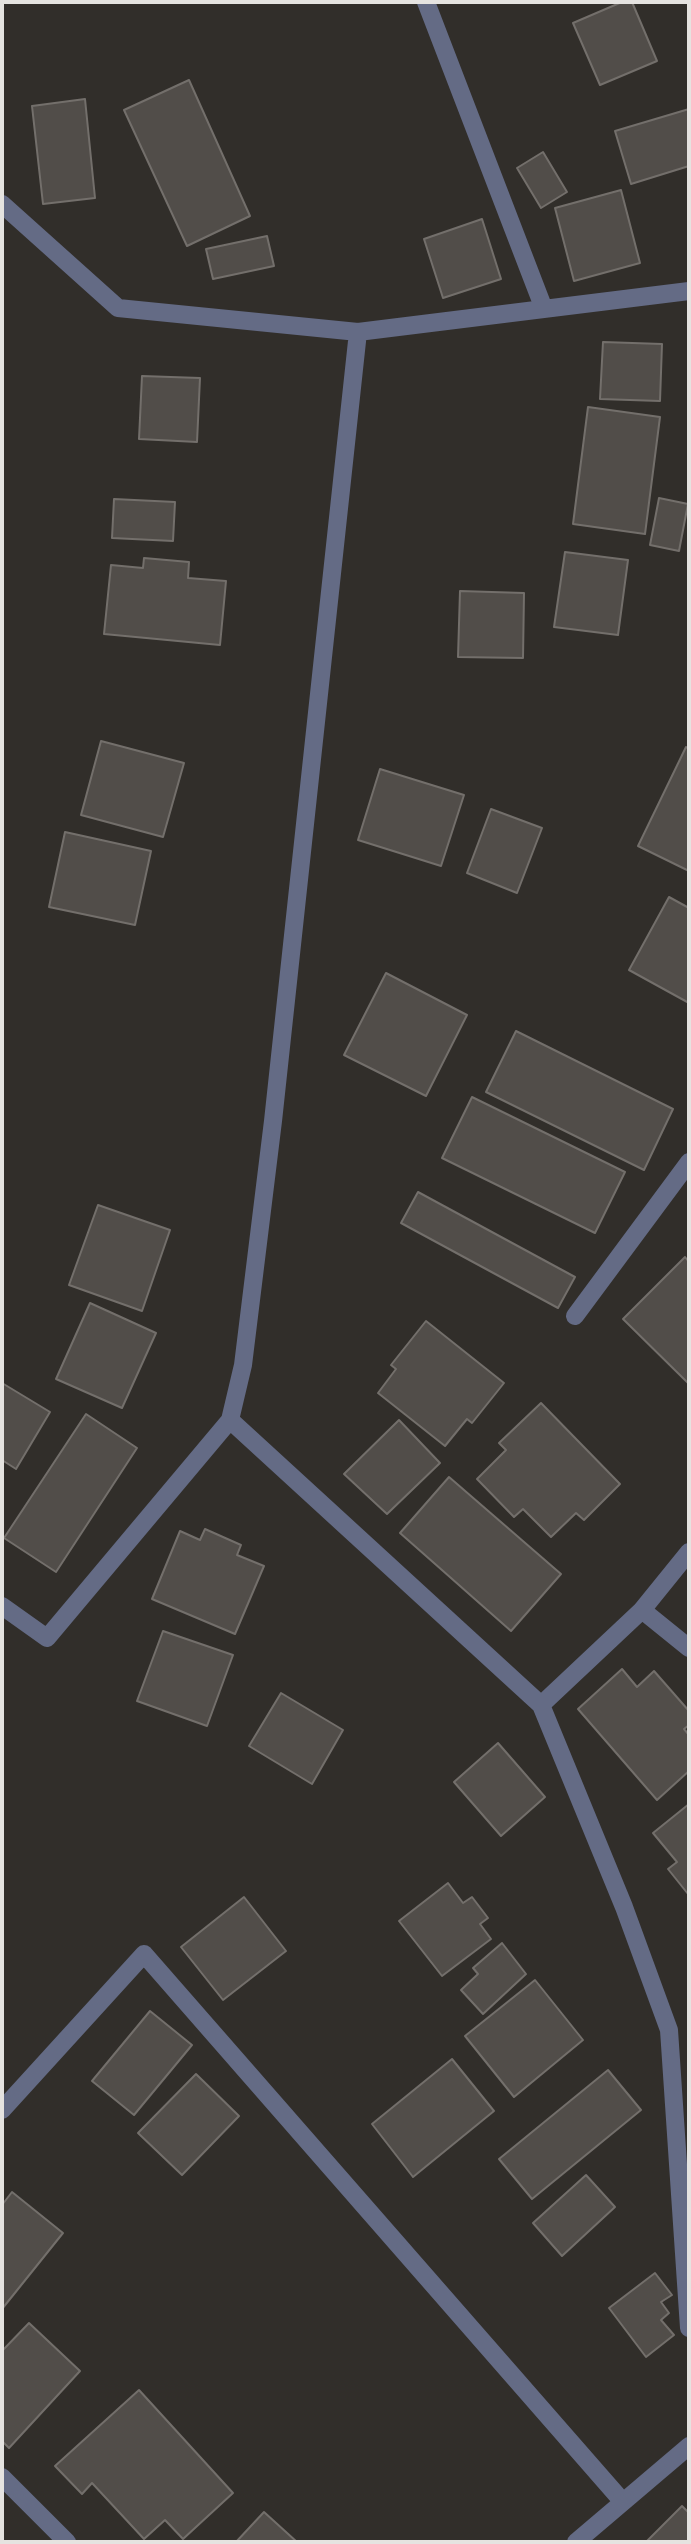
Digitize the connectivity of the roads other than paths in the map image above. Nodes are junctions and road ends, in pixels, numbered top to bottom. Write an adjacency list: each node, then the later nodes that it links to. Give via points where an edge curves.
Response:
1 (426, 2): 4 (street)
2 (2, 204): 5 (street, via 118,308)
3 (689, 291): 4 (street)
4 (544, 309): 5 (street)
5 (358, 332): 8 (street, via 273,1121 243,1365)
6 (689, 1162): 7 (street)
7 (575, 1316)
8 (230, 1420): 10 (street, via 47,1638); 13 (street)
9 (689, 1552): 11 (street)
10 (2, 1606)
11 (642, 1609): 12 (street); 13 (street)
12 (689, 1648)
13 (541, 1705): 15 (street, via 669,2030)
14 (2, 2110): 18 (street, via 144,1954)
15 (689, 2328)
16 (689, 2446): 18 (street)
17 (2, 2477): 19 (street)
18 (623, 2502): 20 (street)
19 (67, 2542)
20 (576, 2542)

